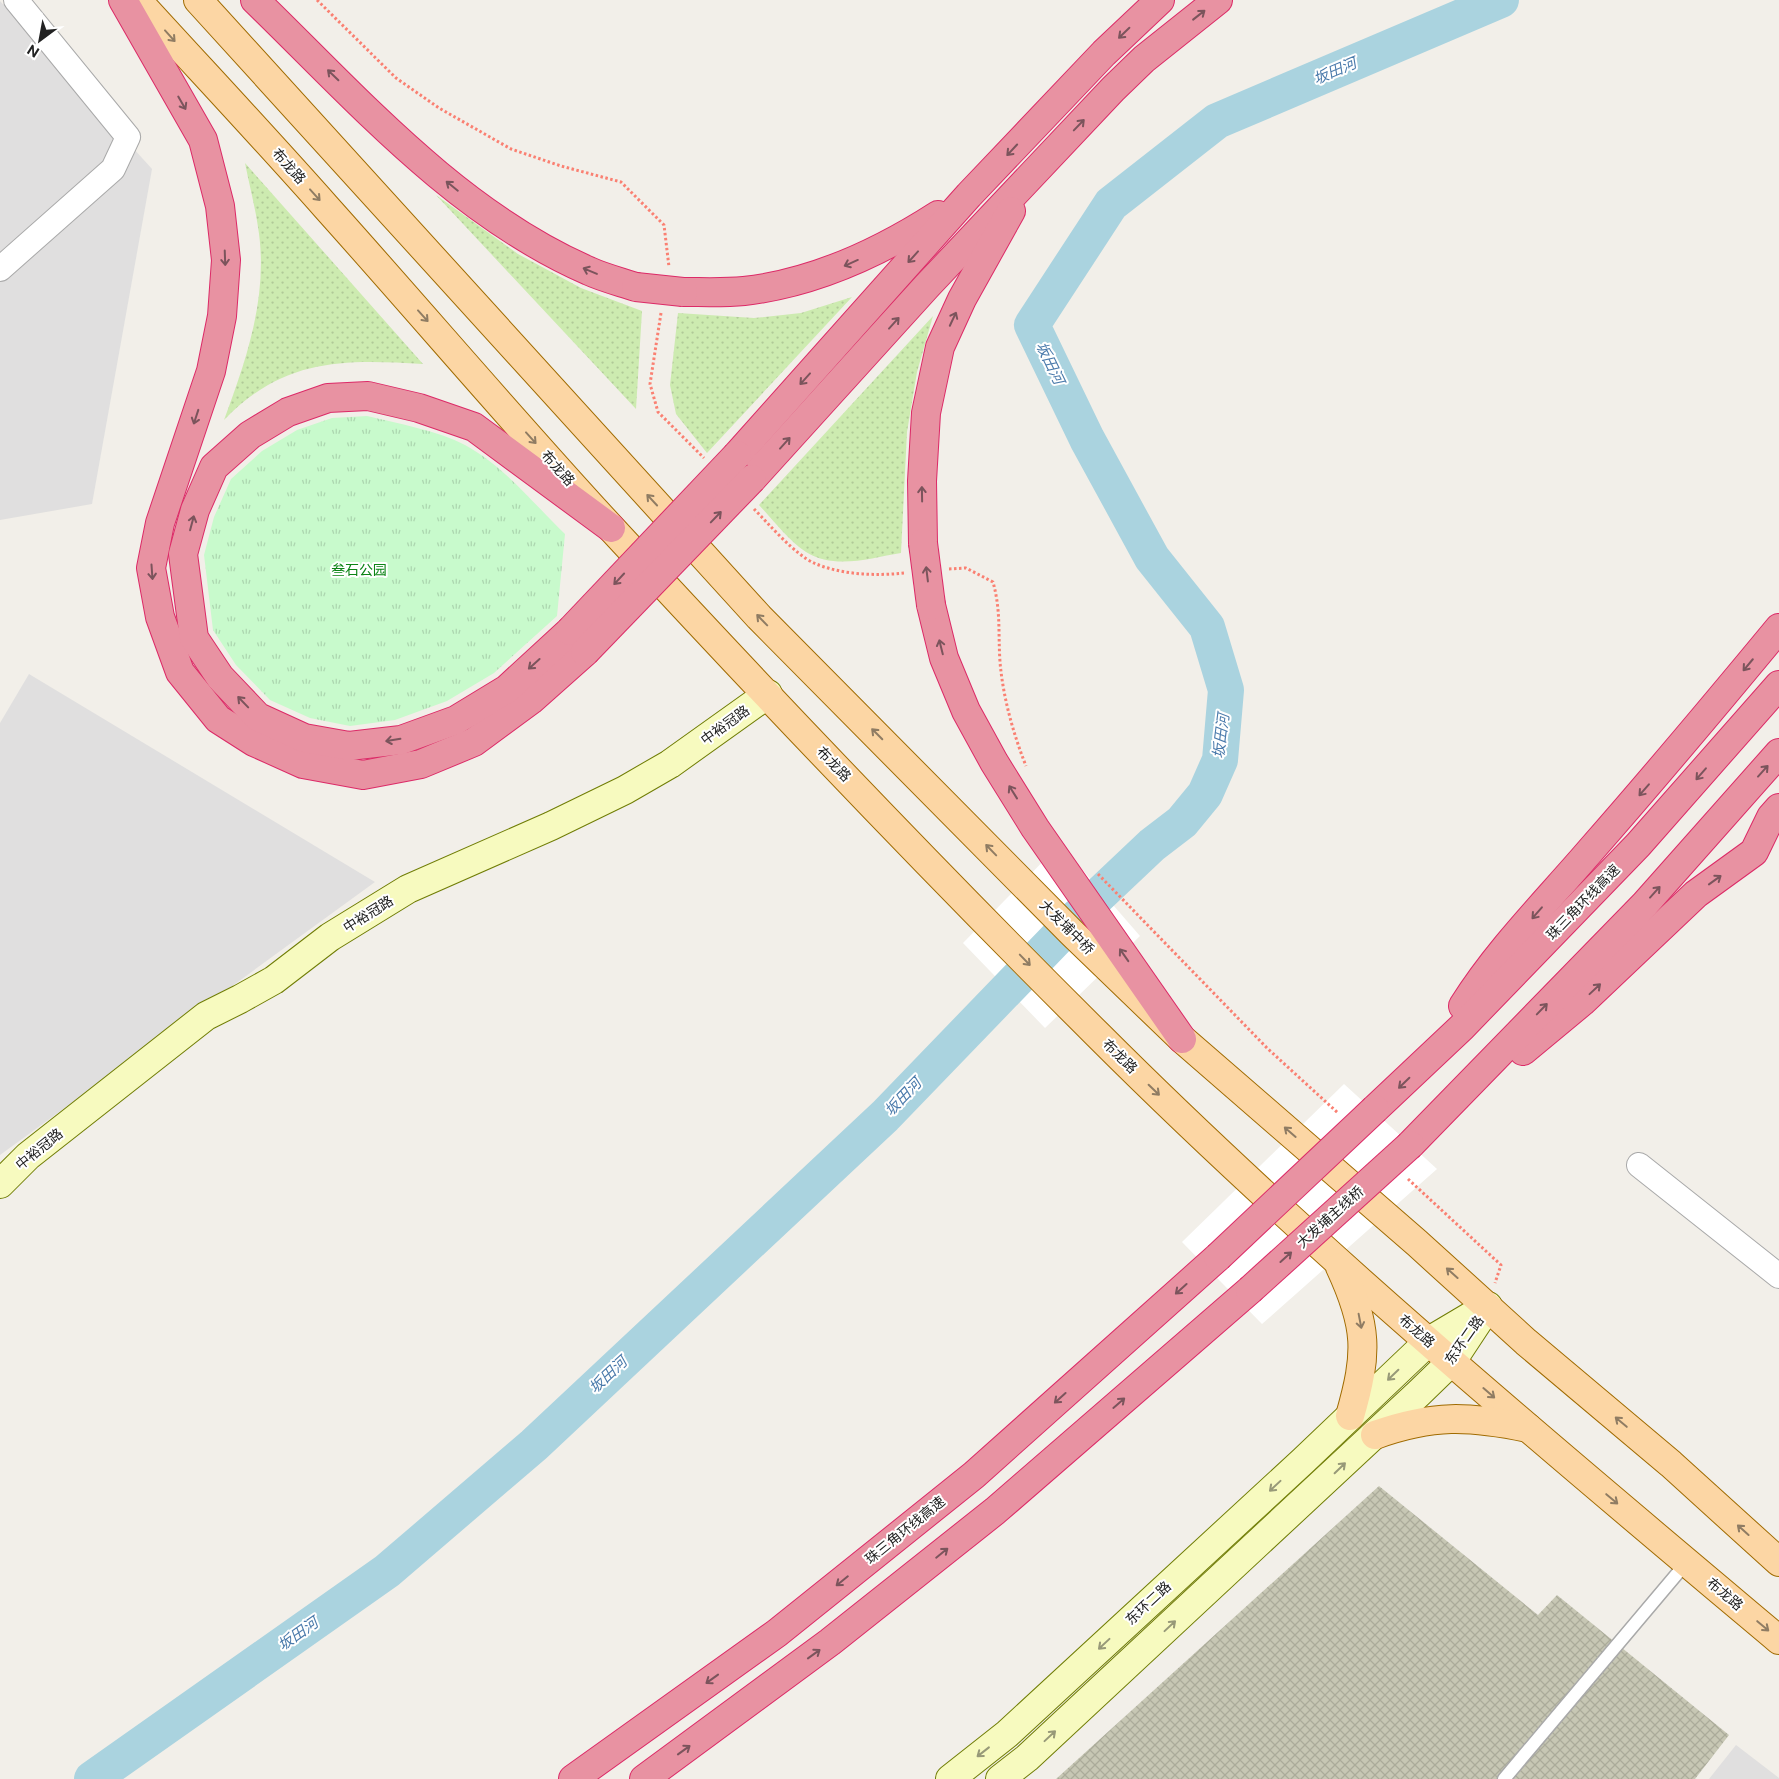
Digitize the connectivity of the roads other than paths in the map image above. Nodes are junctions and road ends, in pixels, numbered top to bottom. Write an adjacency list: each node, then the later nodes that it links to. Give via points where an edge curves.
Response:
1 (16, 0): 10 (street, via 128,137 113,169)
2 (123, 0): 13 (highway, one-way to 13, via 203,140 220,206 226,260 222,316 211,371 160,523 151,568 160,617 180,672 218,719 254,742 303,764 363,775 420,764 474,742 531,700)
3 (137, 0): 11 (main road, 布龙路, one-way to 11)
4 (198, 0): 18 (main road, 大发埔中桥, one-way to 4, via 760,617)
5 (255, 0): 9 (highway, one-way to 5, bridge, via 902,238 846,265 797,281 744,291 675,284 636,287 590,272 540,246 481,209 419,158)
6 (1160, 0): 9 (highway, one-way to 9, via 1104,53)
7 (1218, 0): 8 (highway, one-way to 7, via 1144,59)
8 (1033, 172): 13 (highway, one-way to 8, bridge, via 750,491); 18 (highway, one-way to 8, bridge, via 1035,828 994,762 966,711 944,658 931,605 923,543 922,481 926,413 940,347 962,299)
9 (969, 195): 13 (highway, one-way to 13, bridge, via 737,455)
10 (0, 269)
11 (611, 528): 13 (highway, one-way to 11, via 456,720 401,740 349,746 304,738 258,717 220,677 194,638 184,554 195,510 214,467 250,435 288,412 328,398 368,396 419,408 474,427); 15 (main road, 布龙路)
12 (1779, 628): 19 (highway, one-way to 19, via 1472,991)
13 (578, 642)
14 (1779, 685): 19 (highway, 珠三角环线高速, one-way to 19, via 1638,845)
15 (768, 694): 22 (main road, 中裕冠路, via 700,744 640,781 551,826 408,889 330,938 274,980 206,1016 28,1156); 23 (main road, 布龙路, one-way to 23, via 1070,1006 1245,1177)
16 (1779, 753): 20 (highway, one-way to 16, via 1645,904)
17 (1779, 808): 20 (highway, one-way to 17, via 1582,1002 1696,894 1754,852 1771,817)
18 (1182, 1039): 25 (main road, one-way to 18)
19 (1432, 1056): 34 (highway, 珠三角环线高速, one-way to 34, bridge, via 1218,1257 966,1481 777,1633)
20 (1410, 1145): 35 (highway, 大发埔主线桥, one-way to 20, bridge, via 830,1642 994,1511 1250,1290)
21 (1639, 1165): 24 (street)
22 (0, 1184)
23 (1336, 1259): 26 (main road, 布龙路); 28 (main road, one-way to 28, via 1360,1318 1364,1348 1360,1380)
24 (1779, 1276)
25 (1488, 1306): 26 (main road, 东环二路); 27 (main road, 东环二路); 32 (main road, one-way to 25)
26 (1428, 1341): 27 (main road, 布龙路); 28 (main road, 东环二路, one-way to 28)
27 (1452, 1361): 29 (main road, 布龙路, one-way to 29); 30 (main road, 东环二路)
28 (1350, 1416): 36 (main road, 东环二路, one-way to 36, via 1007,1734)
29 (1529, 1428): 30 (main road, via 1470,1418 1438,1418 1406,1424); 31 (main road, 布龙路, one-way to 31)
30 (1376, 1435): 37 (main road, 东环二路, one-way to 30, via 1027,1758)
31 (1687, 1562): 33 (main road, 布龙路, one-way to 33); 38 (lane)
32 (1779, 1562)
33 (1779, 1640)
34 (573, 1779)
35 (644, 1779)
36 (950, 1779)
37 (1000, 1779)
38 (1504, 1779)

